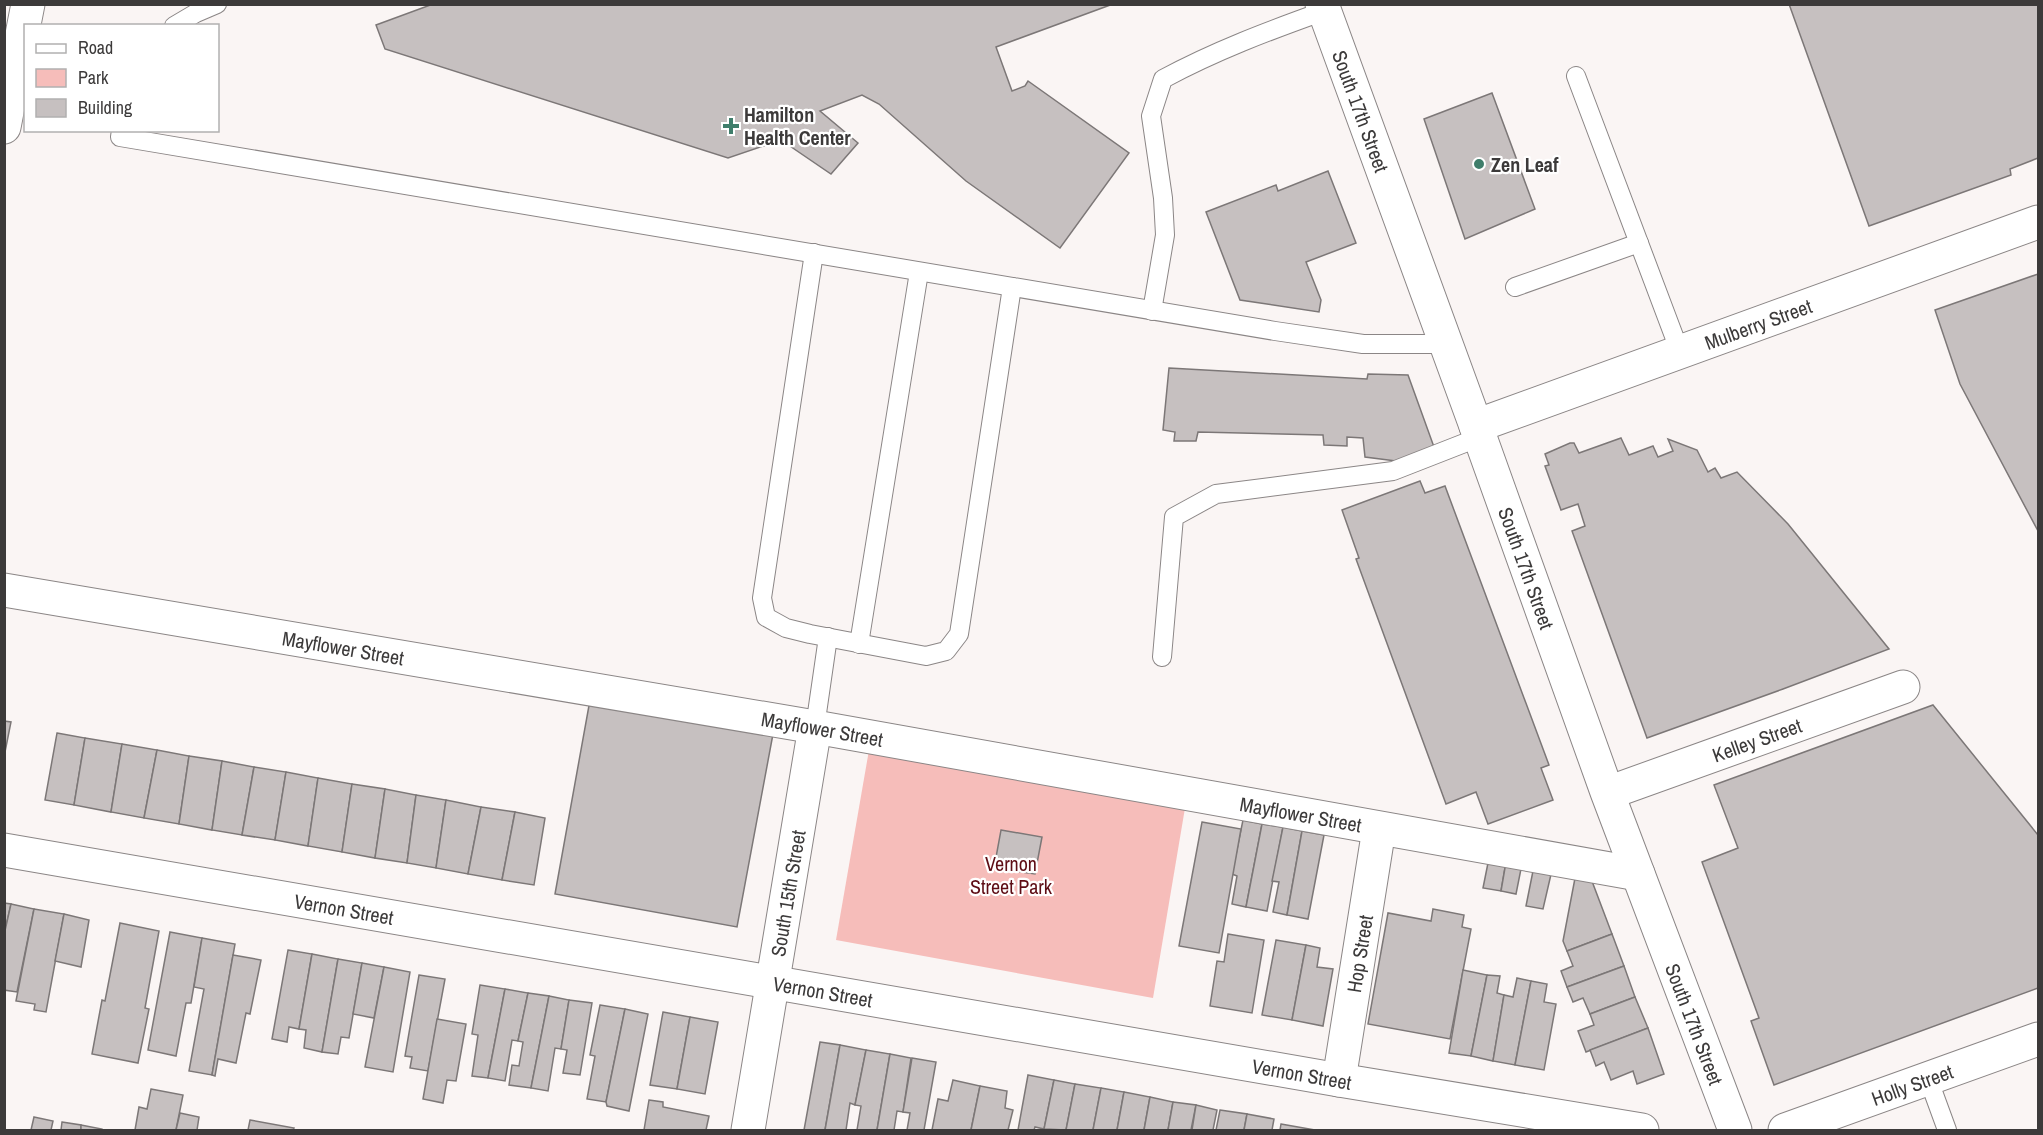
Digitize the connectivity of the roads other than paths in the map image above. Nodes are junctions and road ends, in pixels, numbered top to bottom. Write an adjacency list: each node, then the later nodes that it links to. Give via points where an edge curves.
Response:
1 (28, 4): 5 (street)
2 (217, 4): 6 (lane)
3 (1323, 8): 16 (lane, via 1202,58 1163,79 1151,116 1165,235); 17 (street, South 17th Street)
4 (24, 24): 8 (street)
5 (24, 24)
6 (177, 24)
7 (1576, 76): 11 (lane)
8 (4, 127)
9 (121, 134): 12 (lane)
10 (2038, 222): 18 (street, Mulberry Street)
11 (1639, 243): 15 (lane); 18 (lane)
12 (814, 253): 13 (lane); 21 (lane, via 762,598 765,617 786,628)
13 (919, 272): 14 (lane); 22 (lane)
14 (1012, 287): 16 (lane); 22 (lane, via 959,634 946,651 926,656)
15 (1515, 287)
16 (1152, 311): 17 (lane, via 1363,344)
17 (1446, 344): 19 (street, South 17th Street)
18 (1680, 352): 19 (street, Mulberry Street)
19 (1478, 432): 23 (lane, via 1394,471 1216,494 1174,517); 26 (street, South 17th Street)
20 (4, 590): 25 (street, Mayflower Street)
21 (828, 637): 22 (lane); 25 (lane)
22 (859, 644)
23 (1162, 657)
24 (1904, 687): 26 (street, Kelley Street)
25 (815, 727): 27 (street, Mayflower Street); 30 (street, South 15th Street)
26 (1608, 793): 29 (street, South 17th Street)
27 (1379, 829): 29 (street, Mayflower Street); 33 (street, Hop Street)
28 (4, 850): 30 (street, Vernon Street)
29 (1638, 874): 36 (street, South 17th Street)
30 (772, 981): 33 (street, Vernon Street); 34 (street, South 15th Street)
31 (2038, 1038): 32 (street, Holly Street)
32 (1928, 1078): 37 (street, Holly Street); 38 (lane)
33 (1339, 1080): 35 (street, Vernon Street)
34 (748, 1131)
35 (1642, 1131)
36 (1735, 1131)
37 (1785, 1131)
38 (1947, 1131)

